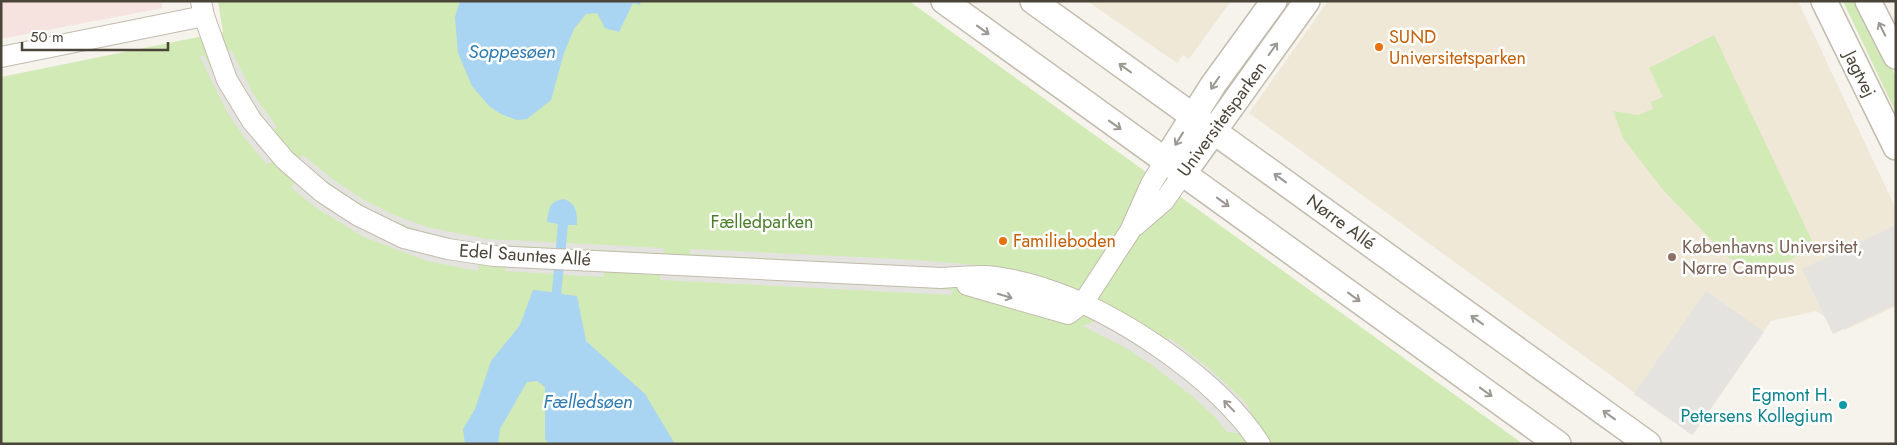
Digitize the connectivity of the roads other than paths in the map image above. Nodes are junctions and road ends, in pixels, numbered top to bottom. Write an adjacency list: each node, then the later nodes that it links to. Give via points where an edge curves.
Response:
1 (944, 1): 13 (street, one-way to 13)
2 (1033, 1): 10 (street, Nørre Allé, one-way to 2)
3 (1274, 1): 10 (street, Universitetsparken, one-way to 10)
4 (1307, 1): 11 (street, Universitetsparken, one-way to 4)
5 (1824, 1): 12 (street, Jagtvej)
6 (1868, 1): 8 (street, one-way to 6)
7 (203, 9): 9 (street); 14 (street, Edel Sauntes Allé, via 226,80 252,121 285,160 322,192 356,215 404,238 448,249 504,257 941,278 985,276 1043,287)
8 (1896, 56)
9 (1, 57)
10 (1193, 116): 11 (street, Nørre Allé); 13 (street, Universitetsparken, one-way to 13)
11 (1214, 131): 13 (street, Universitetsparken); 17 (street, Nørre Allé, one-way to 11)
12 (1896, 147)
13 (1174, 168): 14 (street, Universitetsparken, via 1164,201 1130,231); 16 (street, one-way to 16)
14 (1082, 303): 15 (street, Edel Sauntes Allé, one-way to 14, via 1230,407 1204,382 1124,324)
15 (1260, 444)
16 (1558, 444)
17 (1648, 444)

